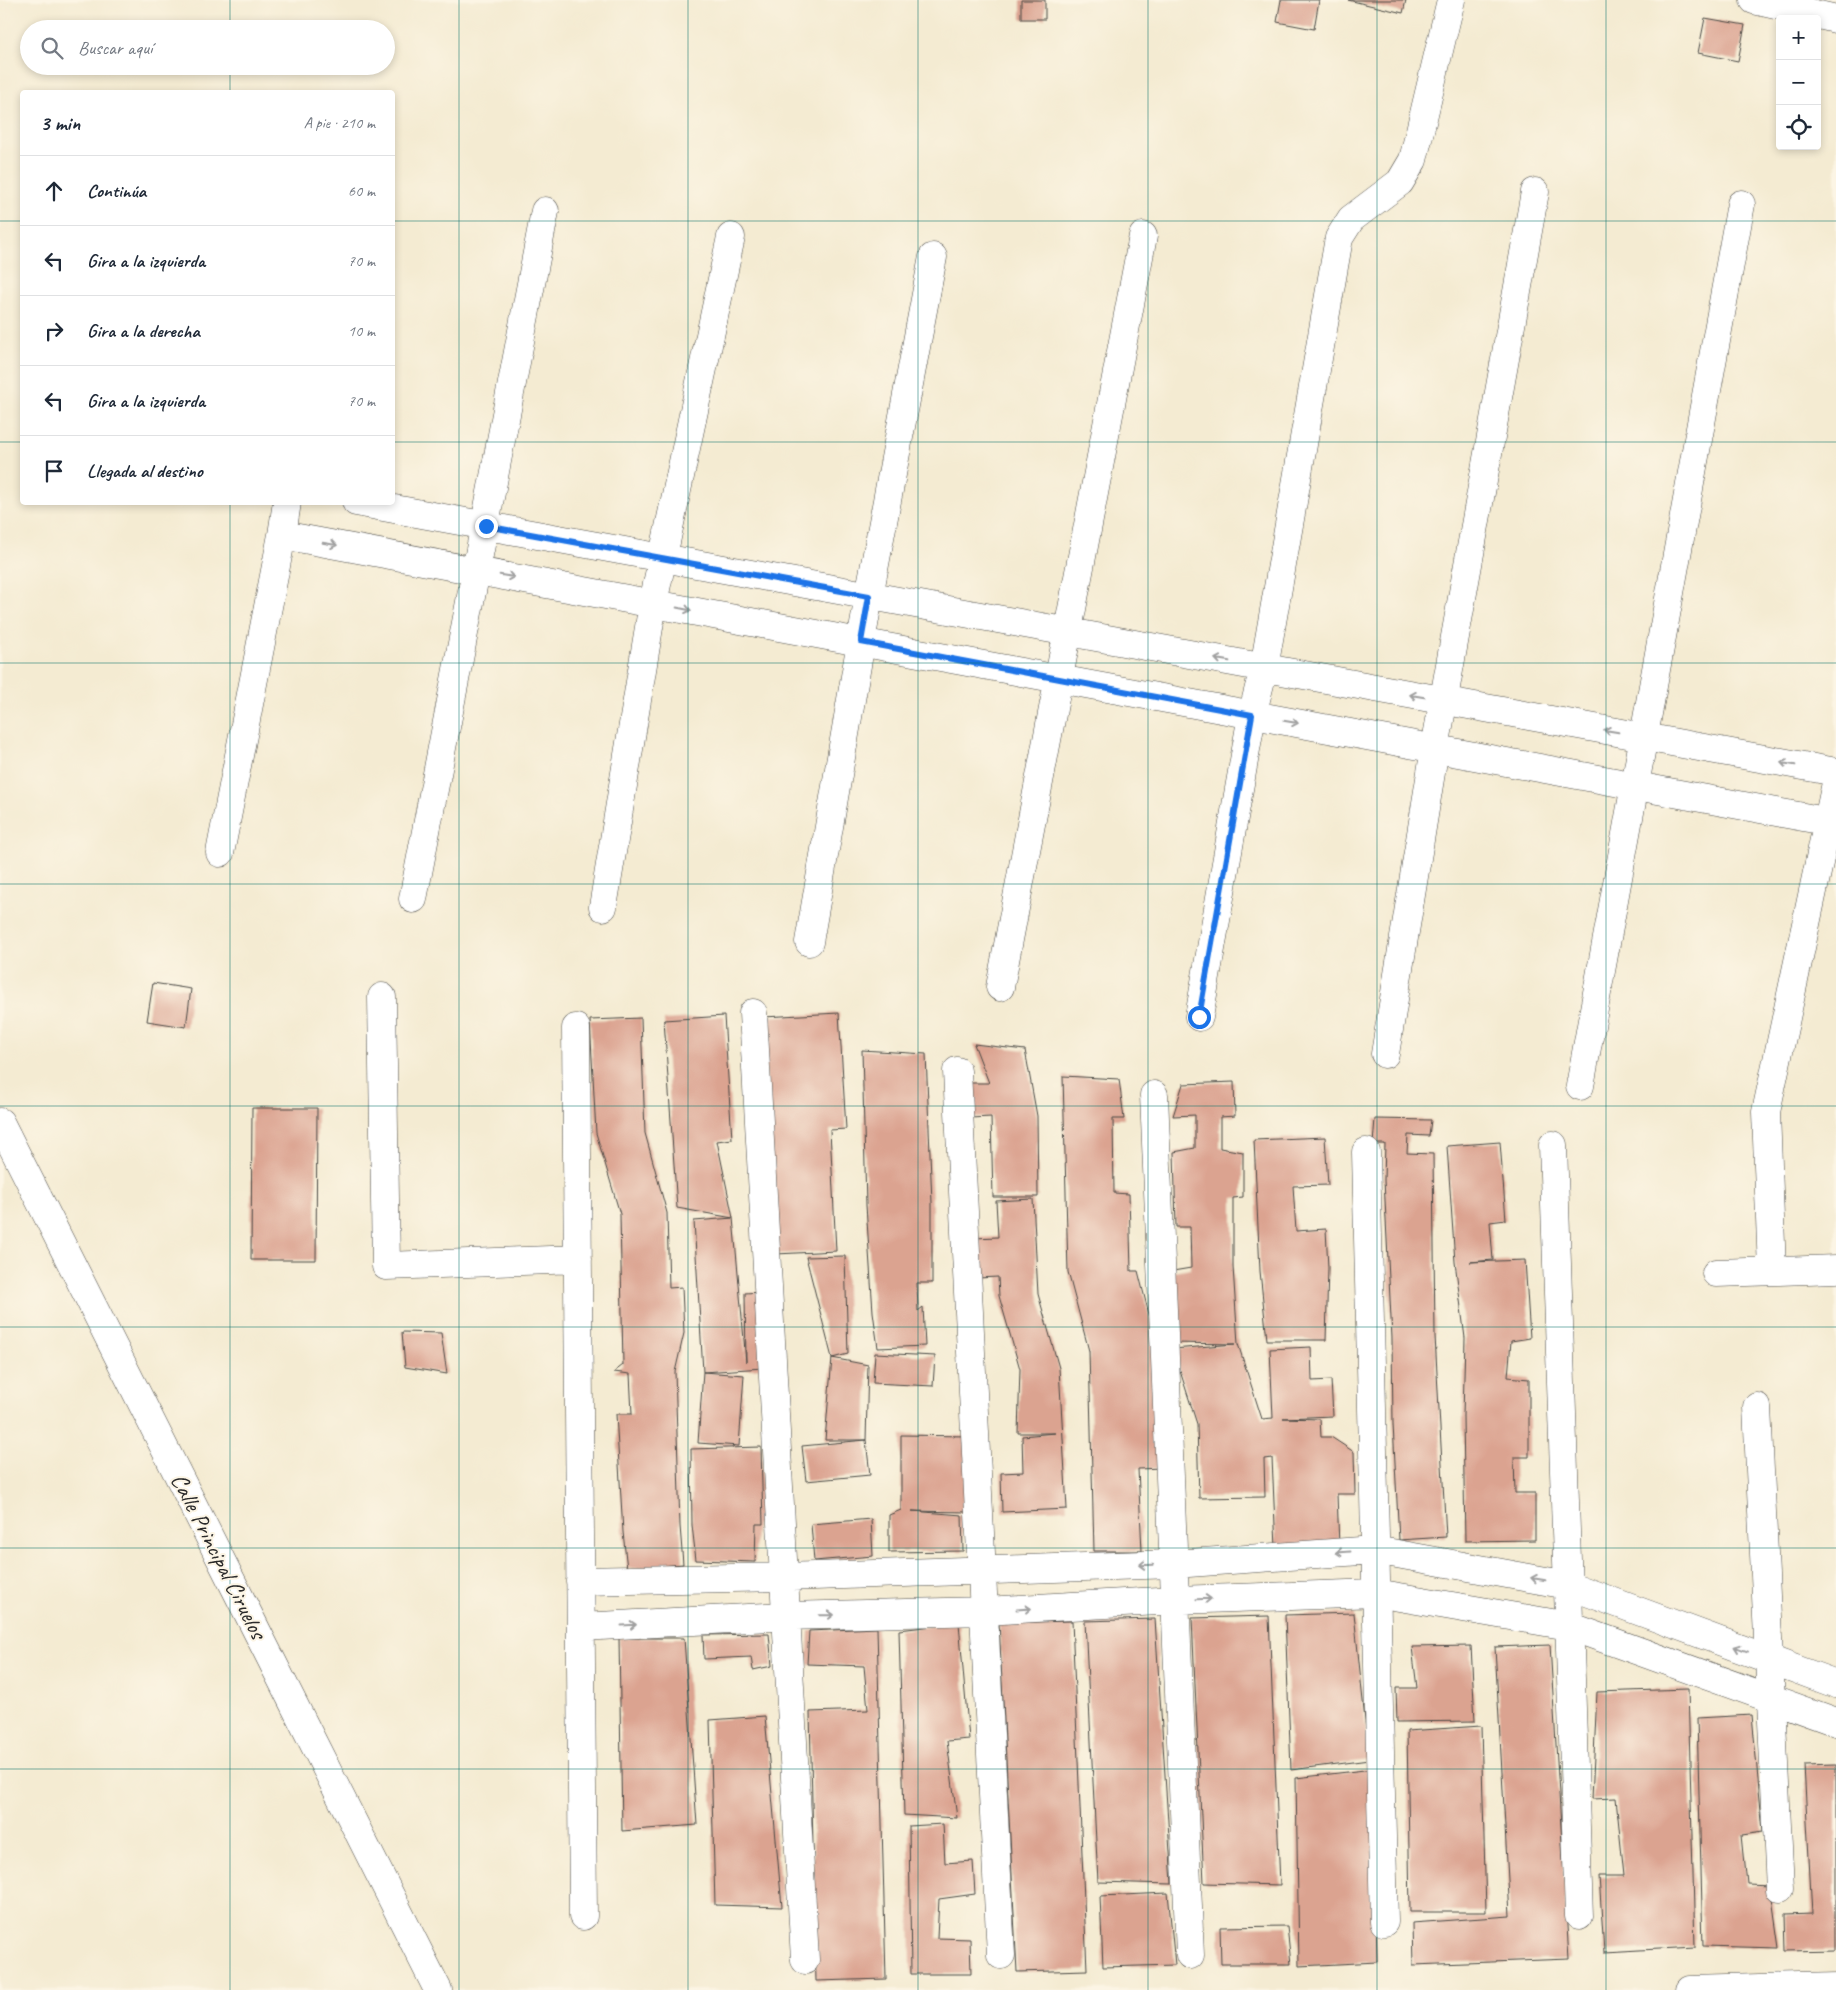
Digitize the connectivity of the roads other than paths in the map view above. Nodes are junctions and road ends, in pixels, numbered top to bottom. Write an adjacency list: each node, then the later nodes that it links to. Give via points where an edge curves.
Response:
1 (1451, 0): 20 (street, via 1413,160 1400,182 1351,219 1338,238)
2 (1754, 0): 3 (street)
3 (1836, 20)
4 (1535, 192): 22 (street)
5 (1741, 204): 24 (street)
6 (545, 211): 12 (street)
7 (1143, 236): 18 (street)
8 (731, 238): 14 (street)
9 (933, 257): 16 (street)
10 (287, 505): 13 (street)
11 (372, 505): 12 (street)
12 (486, 526): 14 (street); 15 (street)
13 (282, 535): 15 (street, one-way to 15); 30 (street)
14 (662, 558): 16 (street); 17 (street)
15 (475, 570): 17 (street, one-way to 17); 31 (street)
16 (869, 596): 18 (street); 19 (street)
17 (653, 603): 19 (street, one-way to 19); 32 (street)
18 (1067, 632): 20 (street, one-way to 18); 21 (street)
19 (861, 642): 21 (street); 33 (street)
20 (1264, 668): 22 (street, one-way to 20); 23 (street)
21 (1058, 679): 23 (street); 34 (street)
22 (1444, 701): 24 (street, one-way to 22); 25 (street)
23 (1252, 715): 25 (street, one-way to 25); 37 (street)
24 (1644, 737): 26 (street, one-way to 24); 28 (street)
25 (1435, 748): 28 (street); 39 (street)
26 (1836, 772)
27 (1836, 783): 29 (street)
28 (1636, 786): 29 (street); 41 (street)
29 (1832, 822): 48 (street, via 1766,1112)
30 (220, 853)
31 (413, 899)
32 (603, 907)
33 (810, 942)
34 (1000, 987)
35 (382, 997): 46 (street, via 386,1266)
36 (753, 1013): 54 (street)
37 (1199, 1017)
38 (576, 1028): 46 (street)
39 (1385, 1054)
40 (957, 1071): 53 (street)
41 (1580, 1086)
42 (1154, 1095): 52 (street)
43 (0, 1122): 75 (street, Calle Principal Ciruelos)
44 (1553, 1145): 56 (street)
45 (1366, 1152): 51 (street)
46 (578, 1259): 55 (street)
47 (1836, 1268): 48 (street)
48 (1772, 1271): 49 (street)
49 (1716, 1273)
50 (1757, 1407): 63 (street)
51 (1375, 1550): 52 (street, one-way to 52); 56 (street, one-way to 51); 57 (street)
52 (1174, 1564): 53 (street, one-way to 53); 58 (street)
53 (982, 1569): 54 (street); 59 (street)
54 (784, 1577): 55 (street); 60 (street)
55 (580, 1581): 62 (street)
56 (1568, 1585): 61 (street); 63 (street, one-way to 56)
57 (1376, 1592): 58 (street, one-way to 57); 61 (street); 70 (street)
58 (1176, 1600): 59 (street, one-way to 58); 72 (street)
59 (984, 1611): 60 (street, one-way to 59); 71 (street)
60 (786, 1616): 62 (street, one-way to 60); 73 (street)
61 (1569, 1626): 65 (street); 69 (street)
62 (581, 1627): 68 (street)
63 (1769, 1659): 64 (street); 65 (street)
64 (1836, 1684)
65 (1771, 1699): 66 (street); 67 (street)
66 (1836, 1722)
67 (1780, 1889)
68 (583, 1916)
69 (1579, 1916)
70 (1384, 1922)
71 (1002, 1955)
72 (1190, 1955)
73 (805, 1960)
74 (1836, 1986): 76 (street)
75 (438, 1990)
76 (1690, 1990)

